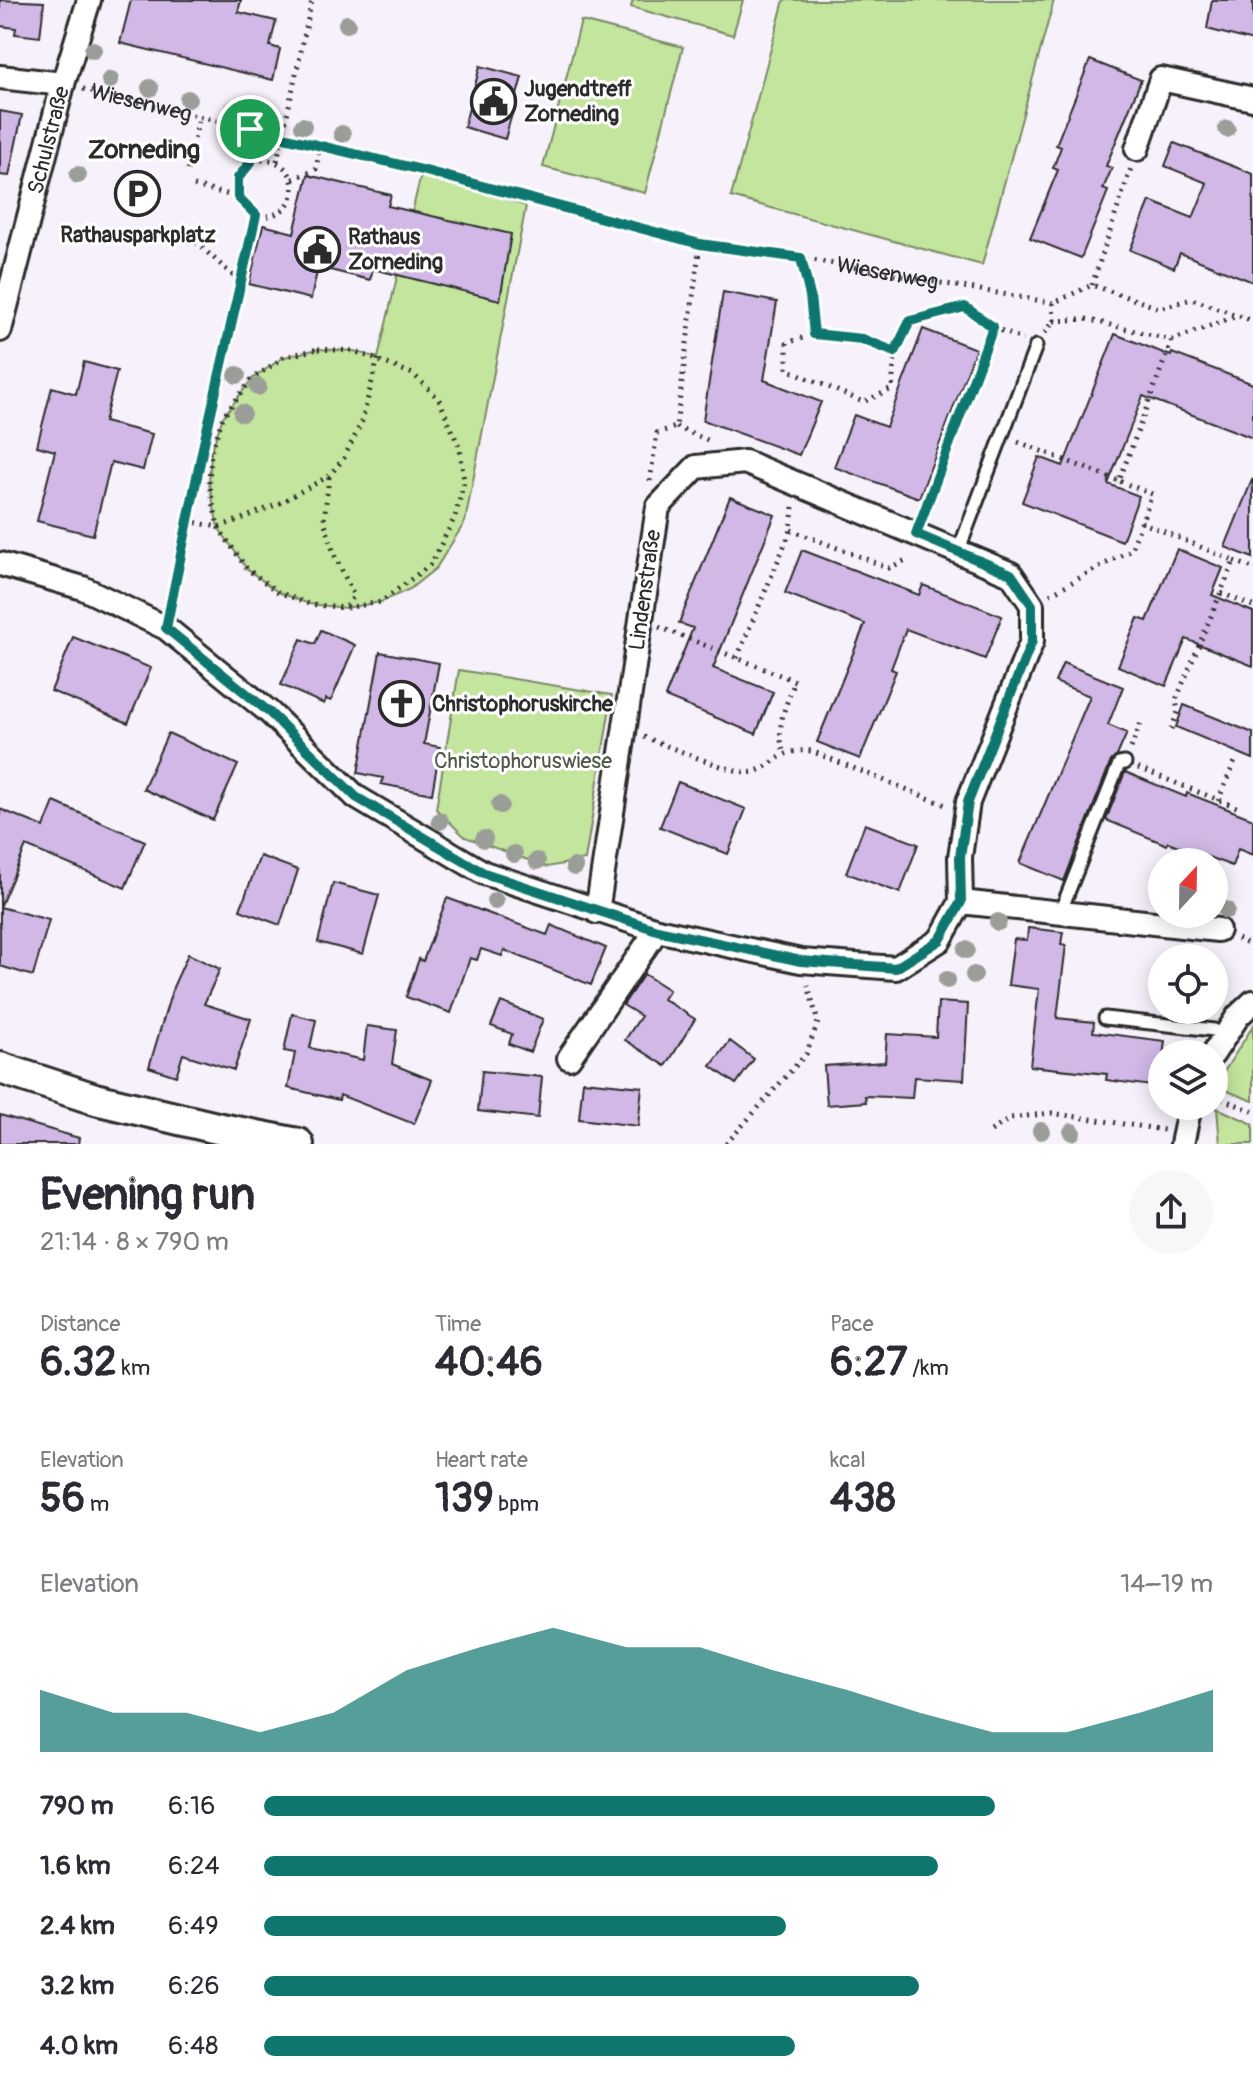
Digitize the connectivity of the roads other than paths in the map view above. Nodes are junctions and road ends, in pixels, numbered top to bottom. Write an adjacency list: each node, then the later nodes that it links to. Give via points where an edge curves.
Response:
1 (89, 0): 3 (street, Schulstraße)
2 (0, 77): 3 (street, Wiesenweg)
3 (63, 84): 6 (street, Schulstraße)
4 (1253, 99): 5 (street, via 1161,79)
5 (1137, 149)
6 (0, 330)
7 (1036, 346): 8 (lane)
8 (958, 552): 11 (street, Lindenstraße, via 1011,574 1032,605 1032,641 965,813); 12 (street, Lindenstraße, via 745,462 696,467 658,507)
9 (0, 564): 12 (street, via 83,588 166,628 269,712 356,797 484,873)
10 (1125, 763): 13 (lane, via 1119,764)
11 (961, 902): 13 (street); 14 (street, via 940,940 896,968 801,961)
12 (597, 912): 14 (street)
13 (1060, 913): 15 (street)
14 (657, 930): 20 (street)
15 (1218, 930)
16 (1253, 1002): 19 (street)
17 (1105, 1018): 18 (lane, via 1214,1030)
18 (1217, 1040)
19 (1222, 1040)
20 (569, 1058)
21 (0, 1068): 22 (street, via 95,1099)
22 (283, 1142)

